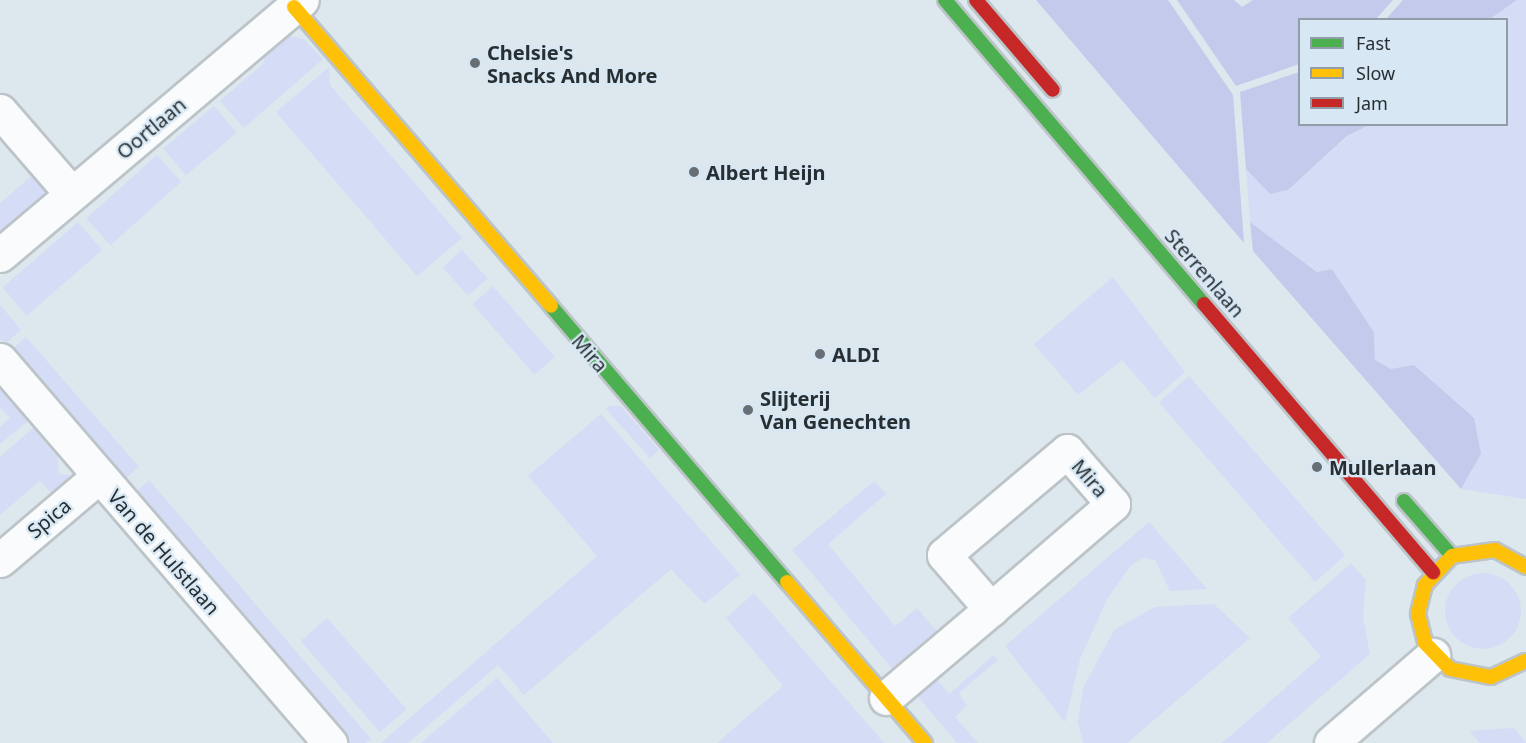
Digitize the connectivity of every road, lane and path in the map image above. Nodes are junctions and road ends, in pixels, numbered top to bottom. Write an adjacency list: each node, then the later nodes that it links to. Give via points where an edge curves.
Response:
1 (945, 0): 14 (street, Sterrenlaan)
2 (976, 0): 4 (street)
3 (298, 3): 6 (street, Oortlaan); 18 (street, Mira)
4 (1066, 106)
5 (0, 111): 6 (street)
6 (71, 193): 7 (street, Oortlaan)
7 (0, 255)
8 (0, 360): 9 (street, Van de Hulstlaan)
9 (99, 476): 12 (street, Spica); 19 (street, Van de Hulstlaan)
10 (1392, 486): 11 (street)
11 (1452, 556): 13 (street, via 1495,550); 14 (street)
12 (0, 560)
13 (1526, 567)
14 (1433, 572): 16 (street, via 1418,614)
15 (991, 609): 15 (street, Mira, via 1113,504 1067,450 944,555); 18 (street, Mira)
16 (1433, 655): 17 (street, via 1470,676 1515,675); 21 (street)
17 (1526, 661)
18 (886, 698): 20 (street, Mira)
19 (330, 743)
20 (926, 743)
21 (1331, 743)

